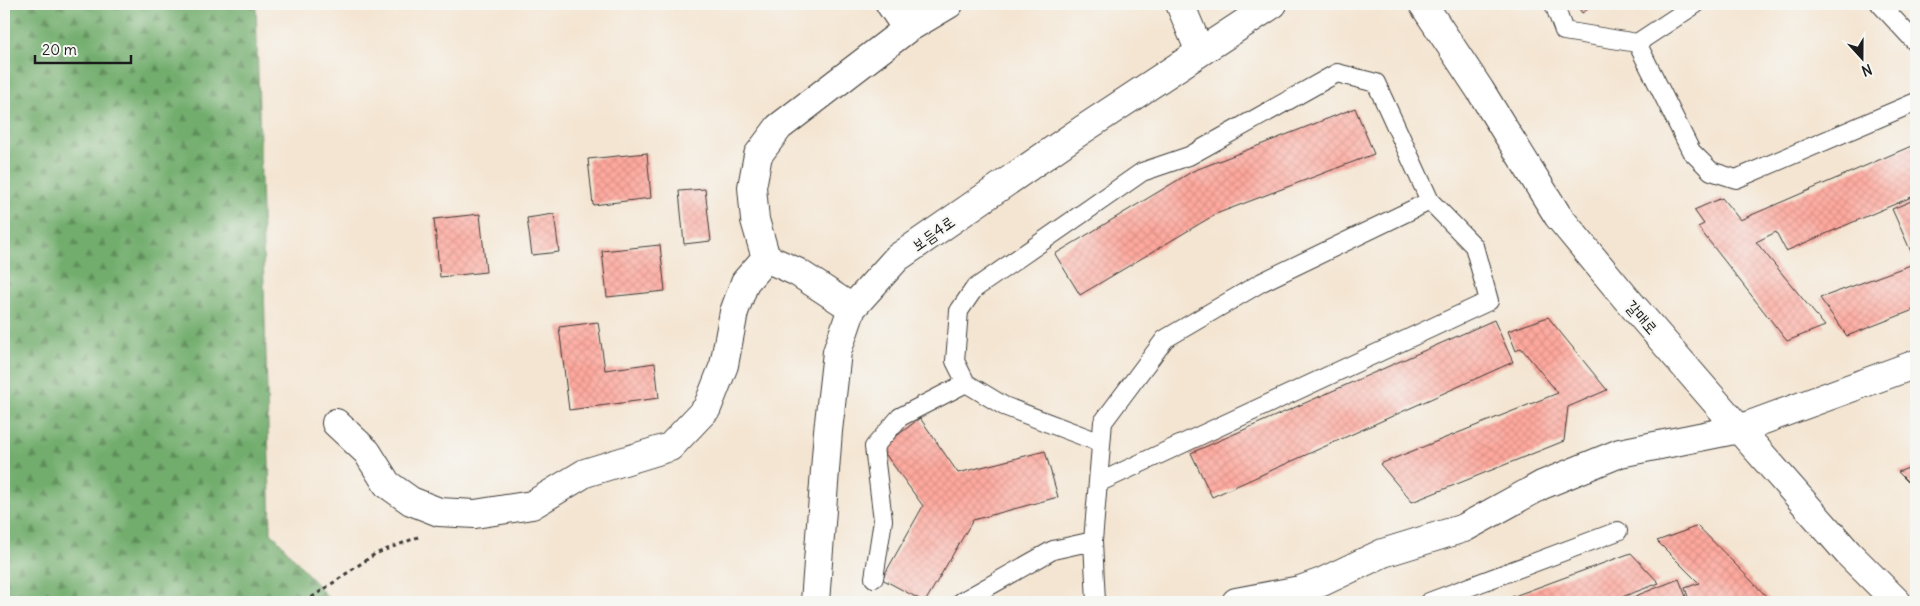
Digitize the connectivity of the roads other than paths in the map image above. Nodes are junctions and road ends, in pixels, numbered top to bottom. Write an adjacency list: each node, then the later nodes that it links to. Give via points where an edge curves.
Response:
1 (890, 4): 9 (street)
2 (949, 4): 9 (street)
3 (1180, 4): 12 (street)
4 (1273, 4): 12 (street, 보듬4로)
5 (1423, 4): 20 (street, 갈매로, via 1558,216)
6 (1554, 4): 10 (lane, via 1564,31)
7 (1696, 4): 10 (lane)
8 (1880, 4): 11 (lane)
9 (907, 29): 15 (street, via 778,127 758,155 752,187 755,220)
10 (1637, 43): 13 (lane, via 1691,151 1711,170 1736,179)
11 (1916, 43)
12 (1200, 52): 16 (street, 보듬4로, via 896,258)
13 (1916, 102)
14 (1430, 201): 18 (lane, via 1376,83 1336,73 1189,156 1142,172 974,289 959,311 955,361); 21 (lane, via 1262,282 1165,339 1103,422); 22 (lane, via 1474,246 1489,301)
15 (766, 258): 16 (street, via 797,272); 19 (street, via 745,282 734,312 724,365 707,408 670,446 585,474 532,505 475,514 439,512 411,501 387,484 367,452)
16 (852, 308): 26 (street, 보듬4로, via 837,352)
17 (1916, 364): 20 (street)
18 (966, 383): 21 (lane, via 1004,406); 25 (lane, via 900,417 874,447 883,520)
19 (336, 423)
20 (1739, 430): 29 (street, via 1620,453 1542,485 1464,528 1383,553 1300,590); 31 (street, 갈매로, via 1848,553)
21 (1101, 443): 22 (lane)
22 (1098, 483): 24 (lane)
23 (1618, 531): 30 (lane)
24 (1093, 541): 27 (lane, via 1053,550); 28 (lane)
25 (874, 578)
26 (815, 602)
27 (961, 602)
28 (1096, 602)
29 (1236, 602)
30 (1429, 602)
31 (1897, 602)

